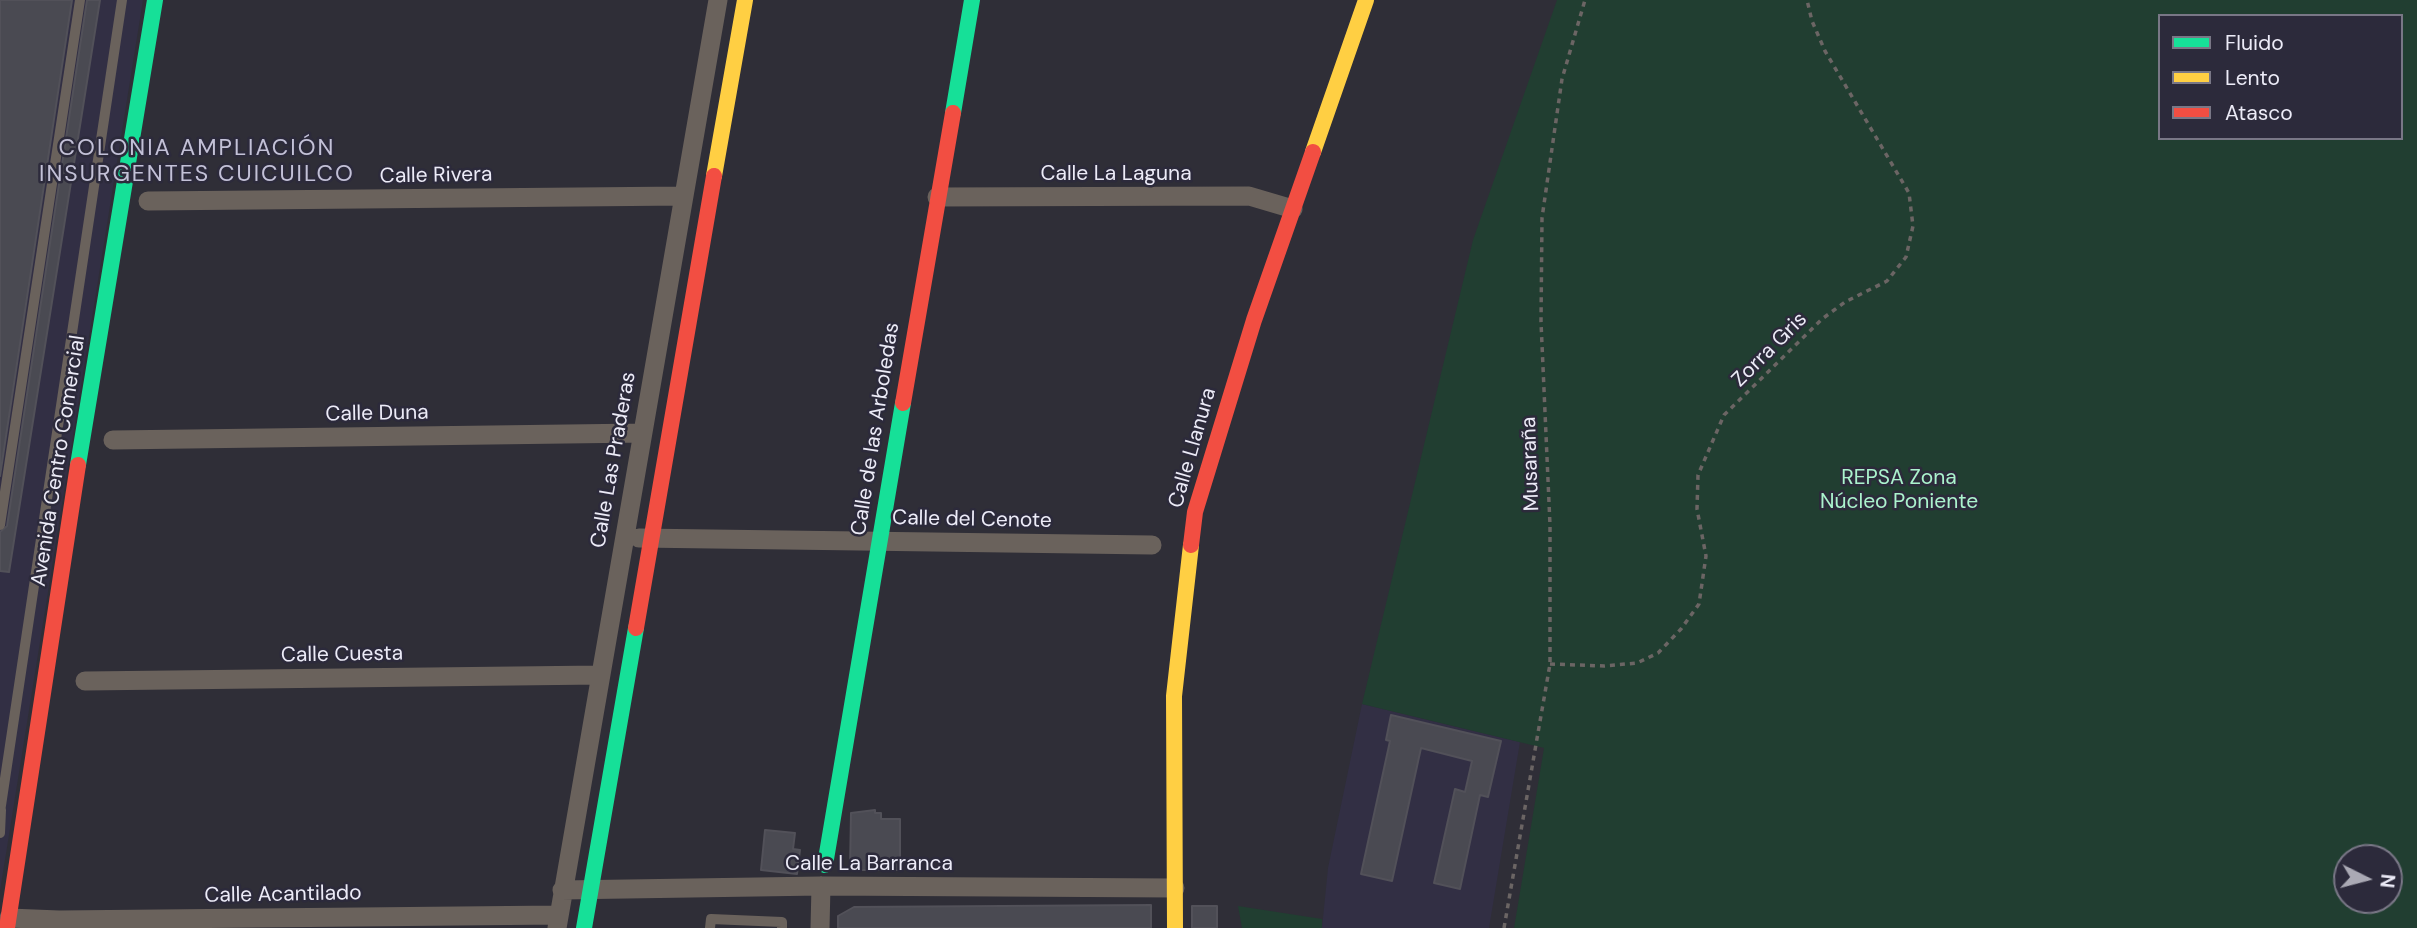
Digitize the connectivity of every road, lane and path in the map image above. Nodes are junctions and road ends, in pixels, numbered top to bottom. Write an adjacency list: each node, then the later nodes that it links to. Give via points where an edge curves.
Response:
1 (80, 0): 16 (lane)
2 (122, 0): 24 (lane)
3 (155, 0): 32 (street, Avenida Centro Comercial)
4 (718, 0): 10 (street, Calle Las Praderas)
5 (745, 0): 18 (street)
6 (972, 0): 11 (street, Calle de las Arboledas)
7 (1367, 0): 13 (street, Calle Llanura)
8 (1585, 0): 21 (path, Musaraña, via 1558,100 1542,218)
9 (1807, 0): 21 (path, Zorra Gris, via 1825,51 1909,192 1914,214 1910,248 1895,275 1822,320 1724,415 1698,475 1697,509 1706,556 1699,604 1681,629 1658,653 1637,663)
10 (684, 196): 12 (street, Calle Rivera); 14 (street, Calle Las Praderas)
11 (937, 197): 13 (street, Calle La Laguna, via 1248,196); 19 (street, Calle de las Arboledas)
12 (148, 201)
13 (1293, 209): 29 (street, Calle Llanura, via 1207,468 1189,542 1174,696)
14 (642, 433): 15 (street, Calle Duna); 17 (street, Calle Las Praderas)
15 (113, 440)
16 (0, 525)
17 (623, 538): 18 (street, Calle del Cenote); 22 (street, Calle Las Praderas)
18 (650, 538): 19 (street, Calle del Cenote); 28 (street)
19 (880, 542): 20 (street, Calle del Cenote); 26 (street, Calle de las Arboledas)
20 (1152, 545)
21 (1550, 664): 38 (path, Musaraña)
22 (600, 675): 23 (street, Calle Cuesta); 30 (street, Calle Las Praderas)
23 (85, 681)
24 (0, 811): 25 (lane)
25 (0, 833)
26 (825, 865)
27 (821, 886): 28 (street, Calle La Barranca); 29 (street, Calle La Barranca); 36 (street)
28 (591, 888): 30 (street, Calle La Barranca); 33 (street)
29 (1175, 888): 37 (street, Calle Llanura)
30 (562, 890): 31 (street, Calle Las Praderas)
31 (557, 921): 32 (street, Calle Acantilado)
32 (8, 923)
33 (584, 928)
34 (710, 928): 35 (lane, via 711,919 782,922)
35 (782, 928)
36 (820, 928)
37 (1175, 928)
38 (1504, 928)

